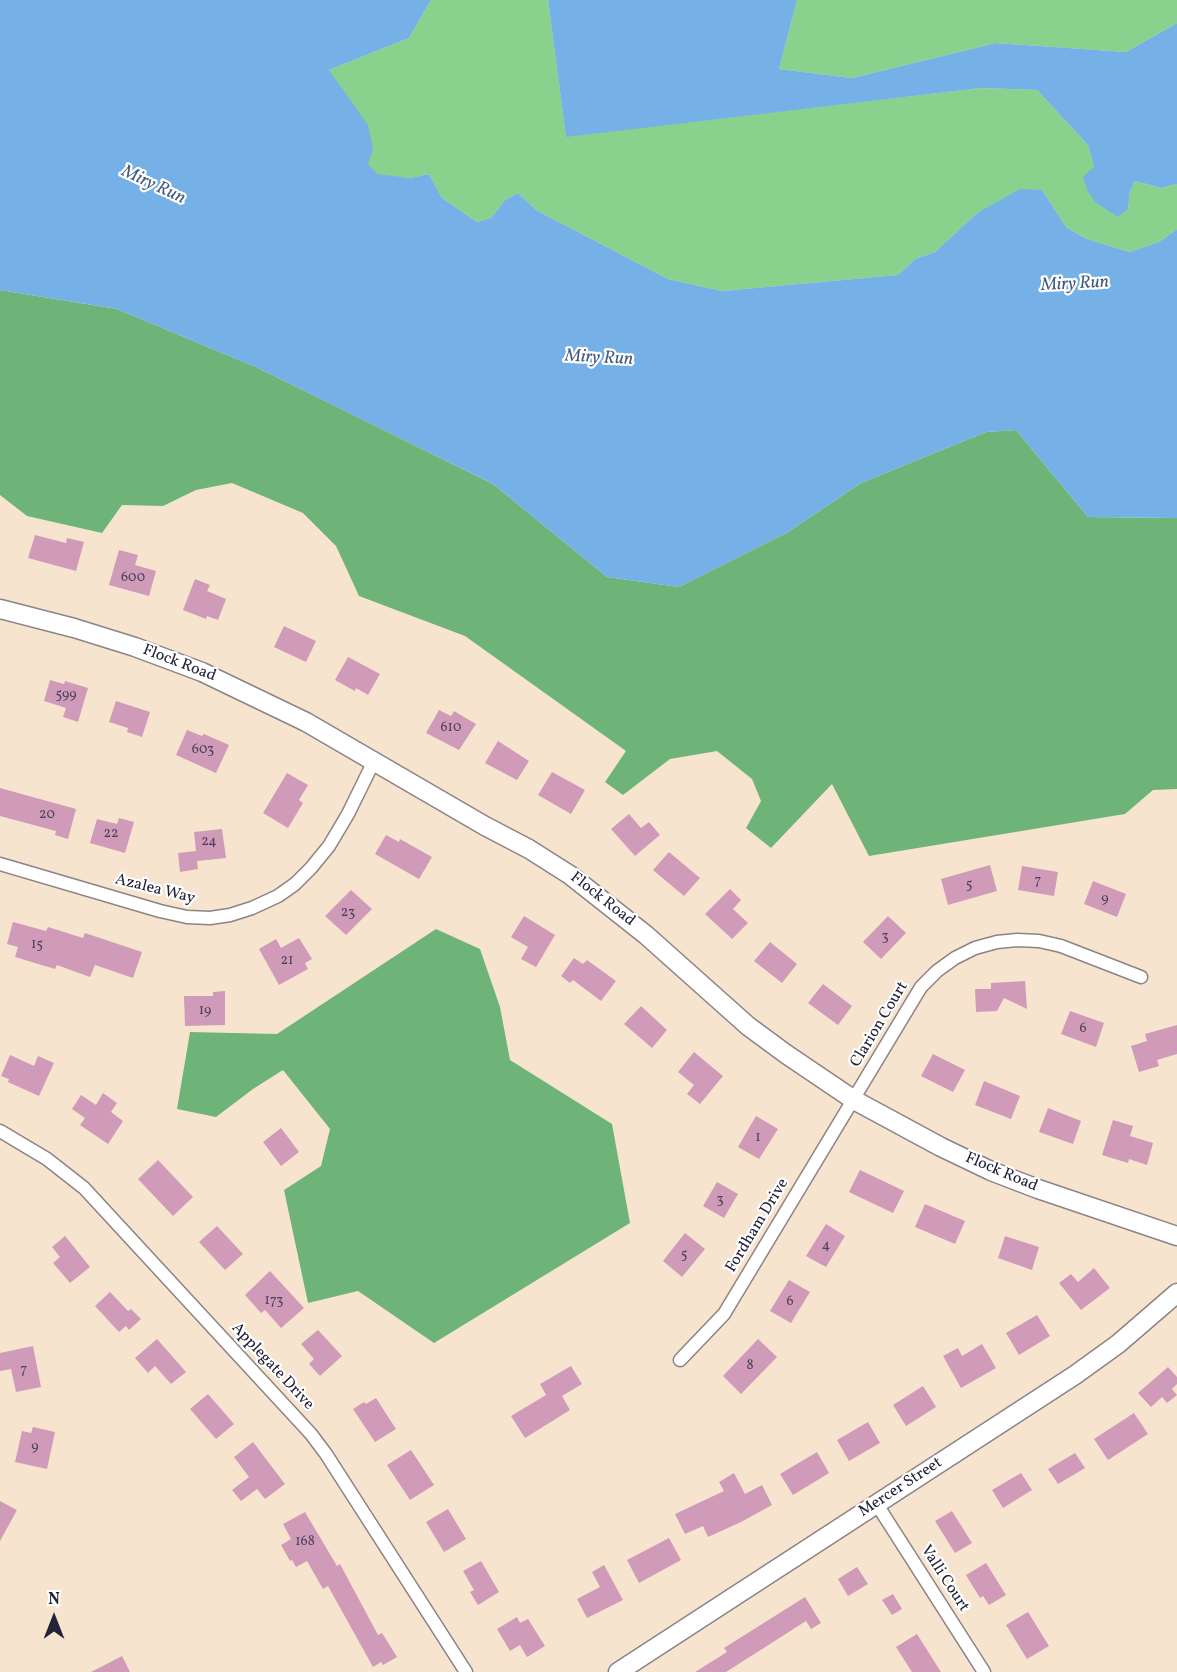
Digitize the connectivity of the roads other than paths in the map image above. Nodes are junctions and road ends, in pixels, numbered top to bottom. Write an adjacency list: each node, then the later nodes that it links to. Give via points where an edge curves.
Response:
1 (0, 609): 2 (street, Flock Road, via 135,647 202,672 306,722)
2 (374, 761): 3 (street, Azalea Way, via 348,814 311,868 278,896 230,915 210,918 160,911); 5 (street, Flock Road, via 570,875 646,935 748,1026)
3 (0, 864)
4 (1141, 977): 5 (street, Clarion Court, via 1039,941 1007,941 975,948 937,970 921,987)
5 (854, 1100): 7 (street, Flock Road, via 991,1171); 9 (street, Fordham Drive, via 724,1314)
6 (0, 1131): 11 (street, Applegate Drive, via 84,1188 311,1434)
7 (1177, 1236)
8 (1177, 1293): 10 (street, Mercer Street, via 1075,1375)
9 (680, 1360)
10 (876, 1503): 12 (street, Mercer Street); 13 (street, Valli Court)
11 (466, 1672)
12 (618, 1672)
13 (984, 1672)

